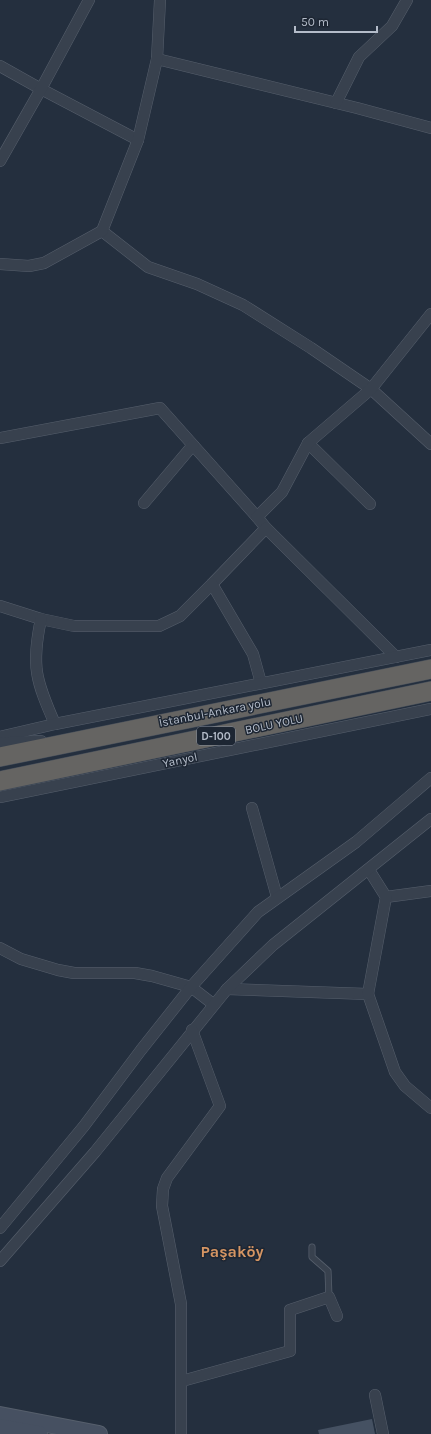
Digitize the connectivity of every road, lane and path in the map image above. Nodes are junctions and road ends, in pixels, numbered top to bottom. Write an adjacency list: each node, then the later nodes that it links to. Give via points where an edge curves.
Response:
1 (89, 0): 6 (street)
2 (160, 0): 4 (street)
3 (407, 0): 7 (street, via 392,26 358,57)
4 (157, 60): 7 (street); 9 (street)
5 (0, 66): 6 (street)
6 (41, 89): 9 (street); 10 (street)
7 (336, 103): 8 (street)
8 (431, 128)
9 (138, 140): 11 (street)
10 (0, 161)
11 (102, 232): 12 (street, via 44,263 29,266); 14 (street, via 148,267 197,284 243,305)
12 (0, 264)
13 (431, 314): 14 (street)
14 (372, 389): 16 (street); 17 (street)
15 (0, 438): 18 (street, via 160,408)
16 (308, 443): 20 (street); 21 (street, via 282,492)
17 (431, 444)
18 (193, 445): 19 (street); 21 (street)
19 (144, 502)
20 (370, 504)
21 (258, 517): 22 (street)
22 (266, 528): 23 (street); 27 (street)
23 (212, 584): 25 (street, via 180,616 159,626 81,626); 29 (street, via 253,654)
24 (0, 606): 25 (street)
25 (41, 619): 32 (street, via 35,653 37,679)
26 (431, 650): 27 (street)
27 (396, 658): 29 (street)
28 (431, 669): 34 (highway, İstanbul-Ankara yolu / D-100)
29 (261, 683): 32 (street)
30 (431, 691): 38 (highway, BOLU YOLU / D-100)
31 (431, 709): 39 (street, Yanyol)
32 (56, 724): 33 (street)
33 (0, 737)
34 (82, 739): 35 (street); 36 (highway, İstanbul-Ankara yolu / D-100)
35 (0, 743)
36 (0, 757)
37 (431, 778): 45 (street, via 356,842)
38 (0, 781)
39 (0, 798)
40 (252, 808): 45 (street)
41 (431, 819): 42 (street)
42 (368, 870): 44 (street); 48 (street, via 273,945)
43 (431, 891): 44 (street)
44 (386, 897): 49 (street)
45 (277, 898): 47 (street, via 258,912)
46 (0, 948): 47 (street, via 58,970 74,973 135,973)
47 (191, 987): 50 (street); 53 (street, via 84,1126)
48 (227, 989): 49 (street); 50 (street)
49 (368, 994): 52 (street, via 394,1072 405,1086)
50 (213, 1004): 51 (street)
51 (192, 1030): 55 (street, via 95,1152); 58 (street, via 220,1106 166,1178 163,1189 162,1206 181,1304)
52 (431, 1108)
53 (0, 1228)
54 (312, 1248): 56 (lane, via 312,1257 328,1271)
55 (0, 1261)
56 (330, 1297): 57 (street); 58 (street, via 290,1310 290,1350)
57 (337, 1316)
58 (182, 1381): 64 (street)
59 (376, 1395): 65 (street)
60 (0, 1415): 63 (main road)
61 (0, 1427): 62 (main road)
62 (39, 1434)
63 (99, 1434)
64 (181, 1434)
65 (383, 1434)

